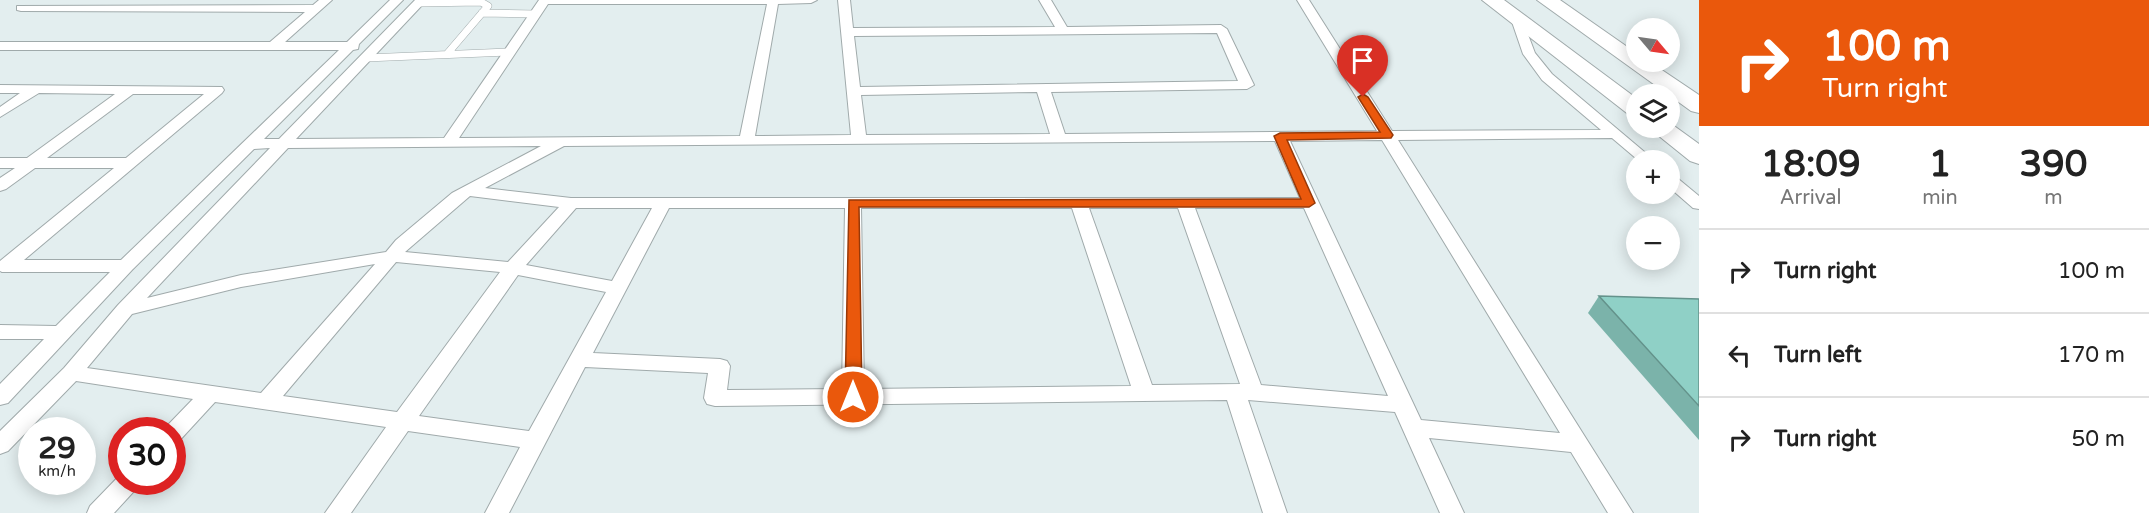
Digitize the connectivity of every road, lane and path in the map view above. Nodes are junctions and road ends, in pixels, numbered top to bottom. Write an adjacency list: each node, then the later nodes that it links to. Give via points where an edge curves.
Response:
1 (326, 0): 14 (street)
2 (397, 0): 22 (street)
3 (659, 0): 4 (street); 11 (street)
4 (773, 0): 5 (street); 40 (street)
5 (811, 0)
6 (844, 0): 19 (street)
7 (1045, 0): 18 (street)
8 (1303, 0): 35 (street)
9 (1492, 0): 17 (highway)
10 (1547, 0): 32 (highway)
11 (544, 1): 16 (street)
12 (420, 2): 15 (lane, via 481,2 488,6); 23 (street)
13 (21, 8): 14 (street)
14 (316, 9): 21 (street)
15 (482, 13): 16 (lane); 25 (lane)
16 (535, 14): 24 (street)
17 (1517, 19): 31 (highway); 34 (street, via 1529,54 1547,77)
18 (1063, 30): 19 (street); 26 (street, via 1221,29 1247,85)
19 (848, 32): 30 (street)
20 (0, 46): 21 (street)
21 (273, 46): 22 (street)
22 (350, 46): 23 (street); 43 (street)
23 (371, 52): 25 (lane); 44 (street)
24 (508, 52): 25 (lane); 42 (street)
25 (447, 54)
26 (1043, 88): 30 (street); 37 (street)
27 (0, 89): 28 (street)
28 (36, 89): 29 (street); 33 (street)
29 (129, 90): 47 (street); 49 (street, via 217,90)
30 (854, 91): 39 (street)
31 (1626, 101)
32 (1699, 106)
33 (0, 113)
34 (1614, 134): 35 (street); 45 (street)
35 (1387, 135): 36 (street); 81 (street)
36 (1280, 136): 37 (street); 58 (street)
37 (1059, 138): 39 (street)
38 (1675, 138): 46 (highway)
39 (859, 139): 40 (street)
40 (747, 140): 41 (street)
41 (562, 141): 42 (street); 52 (street)
42 (449, 142): 44 (street)
43 (250, 144): 44 (street); 62 (street)
44 (282, 144): 65 (street)
45 (1634, 150)
46 (1699, 156)
47 (32, 162): 48 (street); 49 (street); 50 (street)
48 (0, 163)
49 (129, 163): 61 (street)
50 (0, 186)
51 (1680, 188): 59 (street)
52 (467, 191): 53 (street); 60 (street)
53 (571, 203): 54 (street); 63 (street)
54 (663, 203): 55 (street); 64 (street)
55 (853, 203): 56 (street); 74 (street)
56 (1079, 203): 57 (street); 72 (street)
57 (1185, 203): 58 (street); 70 (street)
58 (1309, 203): 76 (street)
59 (1699, 204)
60 (392, 256): 63 (street); 65 (street, via 241,281); 75 (street)
61 (3, 266): 62 (street)
62 (126, 266): 67 (street)
63 (513, 268): 64 (street); 78 (street)
64 (618, 288): 68 (street)
65 (125, 309): 69 (street)
66 (0, 333): 67 (street)
67 (62, 333): 73 (street)
68 (580, 360): 74 (street, via 720,366 715,398); 80 (street)
69 (71, 373): 71 (street); 82 (street)
70 (1244, 392): 72 (street); 76 (street); 87 (street)
71 (211, 393): 75 (street); 77 (street)
72 (1144, 393): 74 (street)
73 (0, 397)
74 (853, 397)
75 (267, 401): 78 (street)
76 (1403, 405): 79 (street)
77 (186, 419)
78 (403, 421): 80 (street); 85 (street)
79 (1413, 428): 81 (street); 88 (street)
80 (536, 441): 86 (street)
81 (1579, 444): 89 (street)
82 (0, 445)
83 (116, 495): 84 (street)
84 (99, 513)
85 (337, 513)
86 (497, 513)
87 (1275, 513)
88 (1452, 513)
89 (1621, 513)

